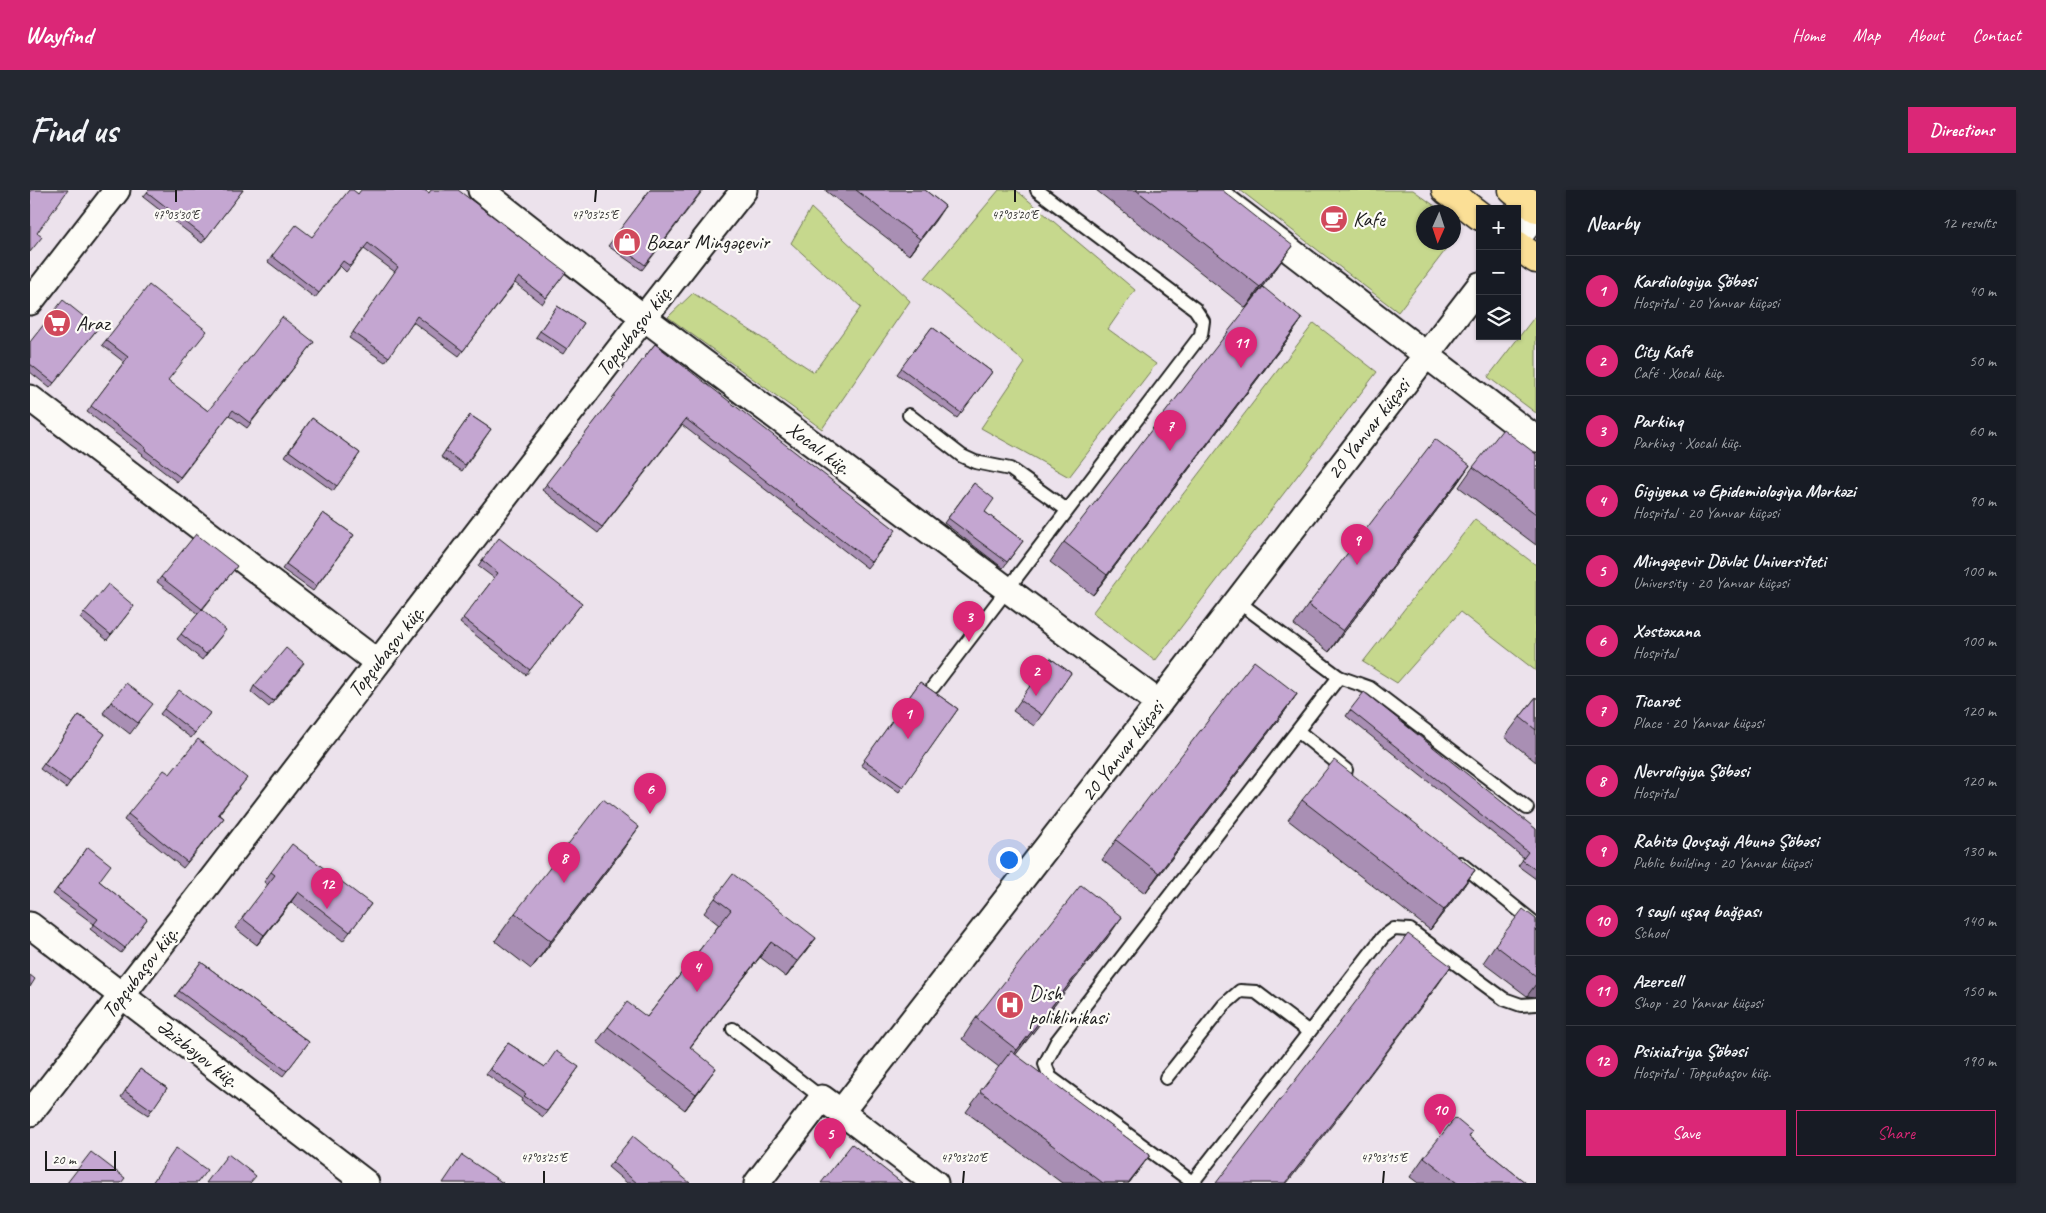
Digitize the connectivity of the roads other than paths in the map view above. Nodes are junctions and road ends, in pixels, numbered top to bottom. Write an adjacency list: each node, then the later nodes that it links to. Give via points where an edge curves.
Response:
1 (117, 190): 15 (street)
2 (482, 190): 16 (street, Xocalı küç.)
3 (744, 190): 16 (street, Topçubaşov küç.)
4 (1037, 190): 21 (lane, via 1195,309 1203,321 1201,335)
5 (1212, 190): 17 (street)
6 (1446, 190): 10 (main road)
7 (1513, 190): 8 (main road)
8 (1536, 208)
9 (1536, 212): 11 (main road)
10 (1476, 213)
11 (1521, 231)
12 (1521, 248): 13 (main road)
13 (1536, 259)
14 (1476, 290): 17 (street, 20 Yanvar küçəsi)
15 (30, 302)
16 (643, 317): 22 (street, Xocalı küç.); 24 (street, Topçubaşov küç.)
17 (1426, 355): 20 (street); 23 (street, 20 Yanvar küçəsi)
18 (30, 398): 24 (street)
19 (909, 415): 21 (lane, via 962,456 1010,469)
20 (1536, 439)
21 (1067, 510): 22 (lane)
22 (1006, 589): 26 (lane); 27 (street, Xocalı küç.)
23 (1236, 600): 25 (lane); 27 (street, 20 Yanvar küçəsi)
24 (377, 662): 34 (street, Topçubaşov küç.)
25 (1339, 677): 28 (lane); 30 (lane, via 1370,688)
26 (933, 687)
27 (1159, 703): 39 (street, 20 Yanvar küçəsi)
28 (1299, 732): 29 (lane); 44 (lane, via 1056,1041 1045,1064 1050,1077)
29 (1352, 775)
30 (1526, 808)
31 (1452, 856): 33 (lane)
32 (30, 924): 34 (street, Əzizbəyov küç.)
33 (1536, 924)
34 (123, 995): 40 (street, Topçubaşov küç.); 41 (street, Əzizbəyov küç.)
35 (1536, 1004): 37 (lane, via 1521,1005 1504,999 1410,930 1394,928)
36 (733, 1029): 39 (lane)
37 (1309, 1032): 38 (lane, via 1256,992 1240,991); 44 (lane)
38 (1166, 1078)
39 (831, 1105): 42 (street, 20 Yanvar küçəsi); 43 (street)
40 (30, 1113)
41 (366, 1183)
42 (757, 1183)
43 (935, 1183)
44 (1192, 1183)

